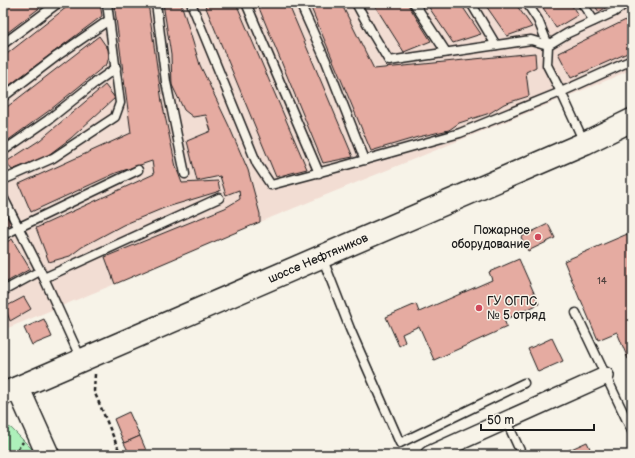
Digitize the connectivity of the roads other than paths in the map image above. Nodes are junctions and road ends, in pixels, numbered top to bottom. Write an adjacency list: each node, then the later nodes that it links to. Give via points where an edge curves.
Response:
1 (58, 3): 15 (lane)
2 (107, 3): 13 (lane)
3 (156, 3): 29 (lane, via 166,82)
4 (191, 3): 28 (lane, via 257,164 271,186)
5 (246, 3): 28 (lane)
6 (300, 3): 26 (lane)
7 (356, 3): 18 (lane, via 389,61)
8 (414, 3): 18 (lane)
9 (471, 3): 16 (lane)
10 (527, 3): 17 (lane, via 538,20)
11 (582, 3): 14 (lane)
12 (626, 3): 14 (lane)
13 (109, 20): 20 (lane); 22 (lane)
14 (594, 21): 17 (lane)
15 (3, 44)
16 (496, 45): 17 (lane, via 532,40); 18 (lane)
17 (548, 45): 21 (lane, via 547,65)
18 (446, 52)
19 (632, 60): 21 (lane)
20 (116, 68): 25 (lane); 30 (lane, via 120,103 115,117 53,158)
21 (561, 92): 24 (lane); 26 (lane, via 460,133)
22 (3, 97)
23 (632, 120): 24 (main road, шоссе Нефтяников)
24 (585, 143): 35 (main road, шоссе Нефтяников)
25 (3, 151)
26 (366, 160): 28 (lane)
27 (138, 170): 33 (lane)
28 (319, 173)
29 (185, 174)
30 (3, 180)
31 (3, 197): 33 (lane)
32 (219, 198): 36 (lane)
33 (18, 227): 34 (lane); 36 (lane)
34 (3, 235)
35 (322, 256): 39 (main road, шоссе Нефтяников); 41 (lane, via 350,329 400,443)
36 (42, 275): 37 (lane); 39 (lane)
37 (3, 291)
38 (576, 313): 40 (lane)
39 (90, 356): 42 (main road, шоссе Нефтяников)
40 (605, 376): 43 (street); 44 (lane)
41 (524, 383)
42 (10, 391): 45 (main road)
43 (506, 420): 46 (street); 47 (lane)
44 (632, 432)
45 (48, 455)
46 (429, 455)
47 (522, 455)

